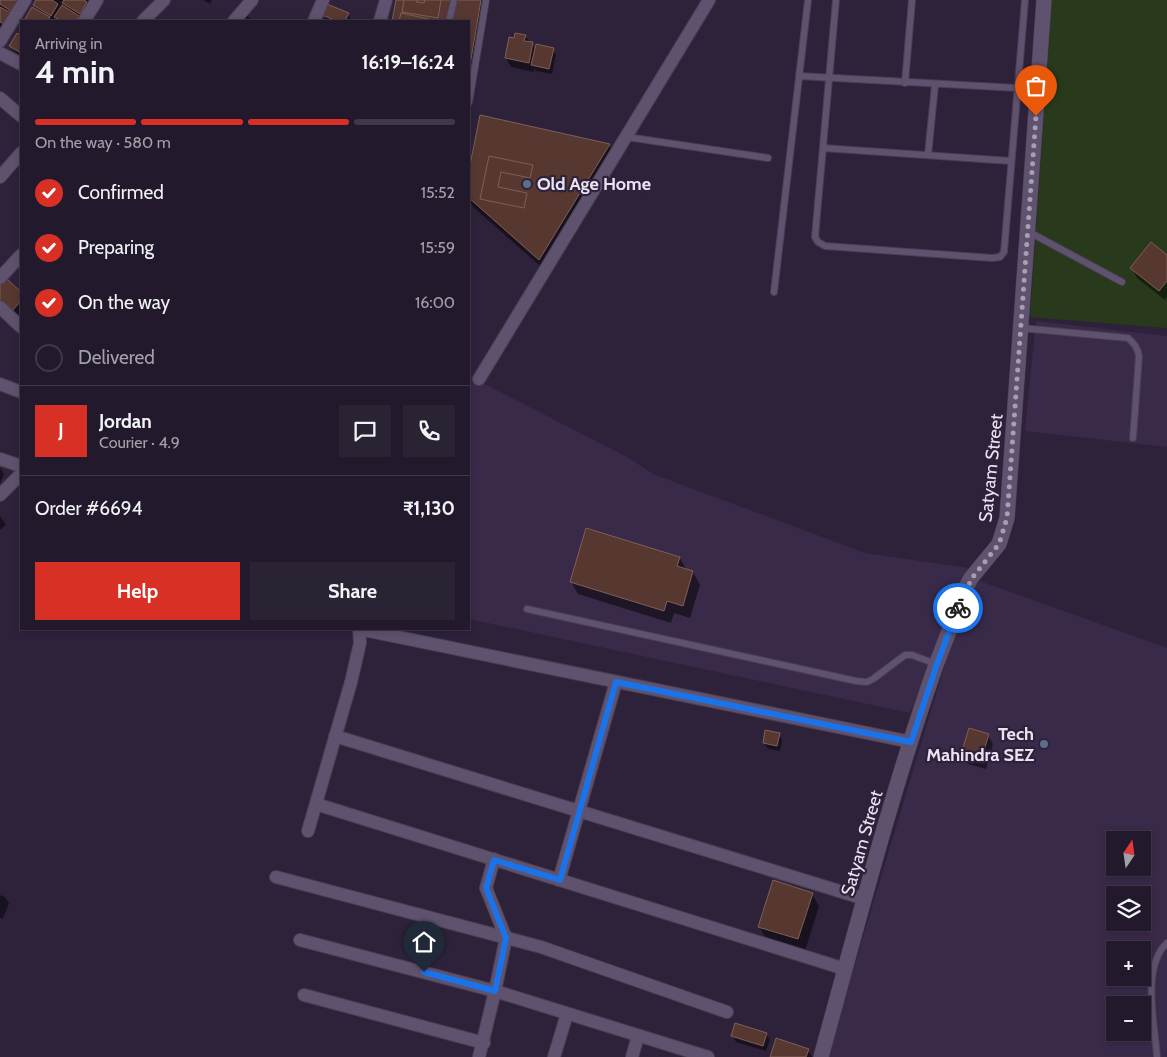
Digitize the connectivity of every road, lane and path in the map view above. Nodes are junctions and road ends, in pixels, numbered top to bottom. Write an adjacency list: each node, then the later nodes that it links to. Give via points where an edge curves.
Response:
1 (25, 0): 21 (street)
2 (97, 0): 15 (street)
3 (164, 0): 16 (street)
4 (252, 0): 17 (street)
5 (323, 0): 18 (street)
6 (386, 0): 19 (street)
7 (454, 0): 20 (lane)
8 (486, 0): 29 (lane)
9 (710, 0): 32 (street)
10 (808, 0): 24 (lane)
11 (836, 0): 25 (lane)
12 (912, 0): 26 (lane)
13 (1025, 0): 28 (lane)
14 (1044, 0): 39 (street, Satyam Street)
15 (85, 20)
16 (144, 20)
17 (235, 20)
18 (314, 20)
19 (380, 20)
20 (449, 20)
21 (0, 41)
22 (0, 53): 23 (street)
23 (20, 63)
24 (799, 76): 25 (lane); 43 (lane)
25 (829, 77): 26 (lane); 33 (lane)
26 (905, 82): 27 (lane)
27 (935, 85): 28 (lane); 35 (lane)
28 (1017, 88): 37 (lane)
29 (470, 96)
30 (0, 98): 31 (street)
31 (20, 115)
32 (627, 137): 36 (lane); 47 (street)
33 (823, 148): 35 (lane); 37 (lane, via 818,242 825,246 972,257 1000,257 1004,252)
34 (20, 154): 38 (street)
35 (928, 155): 37 (lane)
36 (768, 158)
37 (1011, 161)
38 (0, 176)
39 (1028, 232): 42 (lane); 46 (street, Satyam Street)
40 (20, 256): 41 (street)
41 (0, 278)
42 (1122, 282)
43 (774, 292)
44 (0, 308): 45 (street)
45 (20, 326)
46 (1021, 328): 50 (lane, via 1128,338 1134,343 1139,356); 58 (street, Satyam Street, via 1007,518 999,544 966,587)
47 (479, 380)
48 (0, 384): 49 (street)
49 (20, 392)
50 (1133, 438)
51 (0, 459): 52 (street)
52 (20, 466)
53 (20, 475): 54 (street)
54 (0, 495)
55 (527, 609): 58 (lane, via 856,682 874,679 905,655)
56 (359, 630): 60 (street, via 360,643)
57 (364, 630): 59 (street)
58 (937, 664): 61 (street, Satyam Street)
59 (616, 682): 61 (street); 63 (street)
60 (336, 736): 62 (street); 63 (street)
61 (911, 742): 68 (street, Satyam Street)
62 (316, 804): 64 (street); 65 (street)
63 (579, 810): 67 (street); 68 (street)
64 (308, 831)
65 (494, 860): 67 (street); 69 (street, via 486,888)
66 (276, 877): 69 (street)
67 (560, 880): 72 (street)
68 (865, 899): 72 (street, Satyam Street)
69 (506, 938): 73 (street); 75 (street, via 541,947)
70 (300, 940): 73 (street)
71 (1167, 943): 84 (lane, via 1157,957 1151,979)
72 (845, 969): 83 (street, Satyam Street)
73 (495, 991): 76 (street); 78 (street)
74 (304, 995): 78 (street)
75 (727, 1012)
76 (567, 1014): 77 (street); 80 (street)
77 (638, 1036): 81 (street); 82 (street)
78 (484, 1043): 79 (street)
79 (480, 1057)
80 (554, 1057)
81 (632, 1057)
82 (708, 1057)
83 (821, 1057)
84 (1157, 1057)

